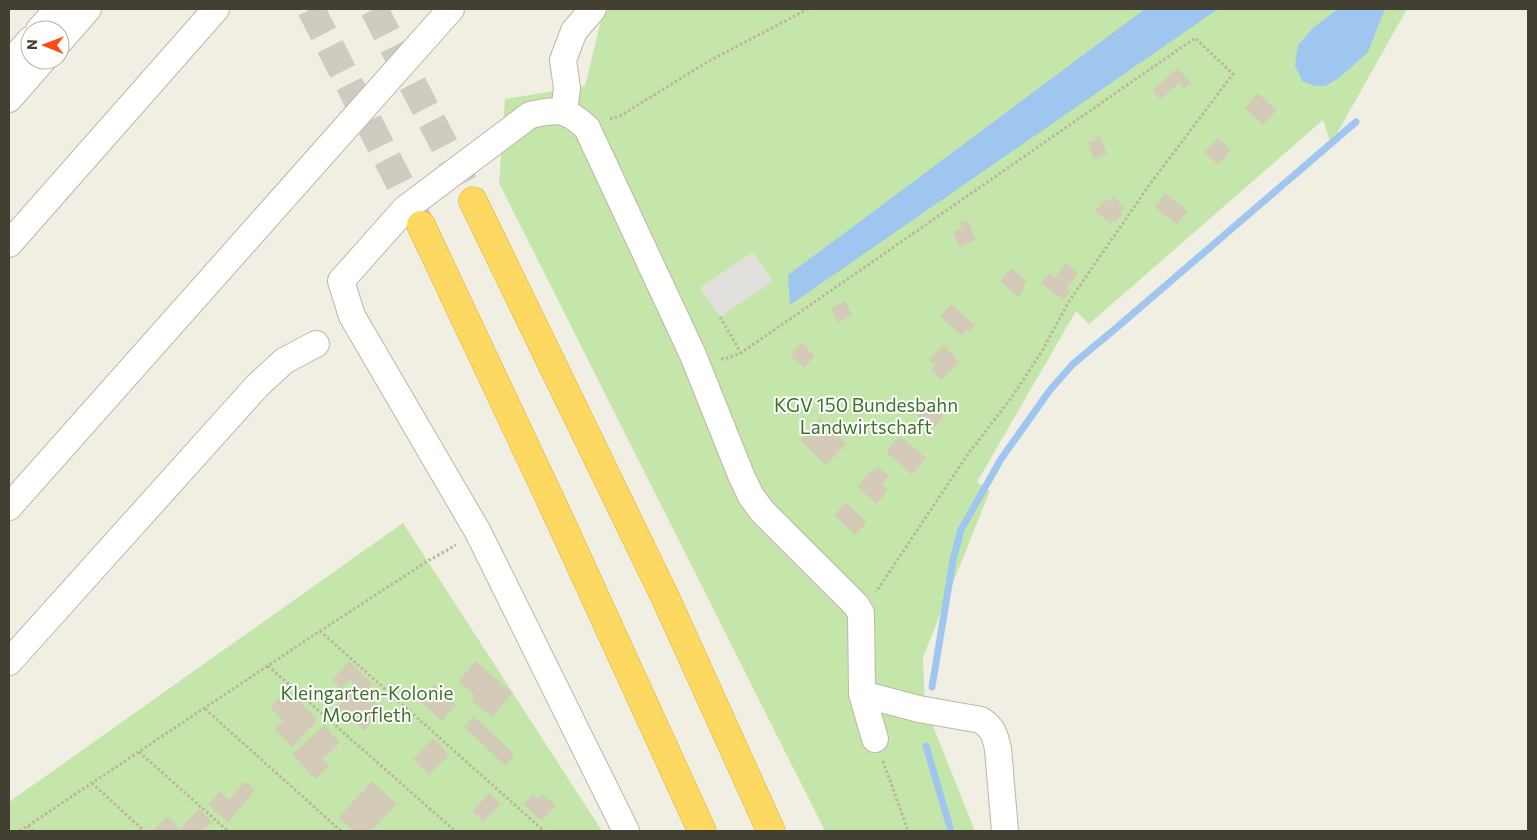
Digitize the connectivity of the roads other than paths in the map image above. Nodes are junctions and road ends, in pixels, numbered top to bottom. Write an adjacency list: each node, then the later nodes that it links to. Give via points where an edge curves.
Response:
1 (58, 9): 6 (lane)
2 (88, 9): 7 (lane)
3 (216, 9): 15 (lane)
4 (451, 9): 17 (lane)
5 (593, 9): 12 (lane, via 574,31 564,60 567,88)
6 (48, 20)
7 (70, 30)
8 (20, 51): 9 (lane)
9 (9, 64)
10 (34, 70): 11 (lane)
11 (9, 99)
12 (564, 112): 19 (lane, via 587,128 693,355 751,496 861,614); 21 (lane, via 530,115 405,209 341,281 352,316 478,532)
13 (473, 201): 23 (highway, via 666,599)
14 (421, 225): 22 (highway)
15 (9, 244)
16 (316, 344): 18 (lane, via 284,362 257,386)
17 (9, 507)
18 (9, 662)
19 (862, 694): 20 (lane); 24 (lane, via 981,720 990,725 998,749)
20 (875, 739)
21 (626, 831)
22 (702, 831)
23 (771, 831)
24 (1005, 831)

